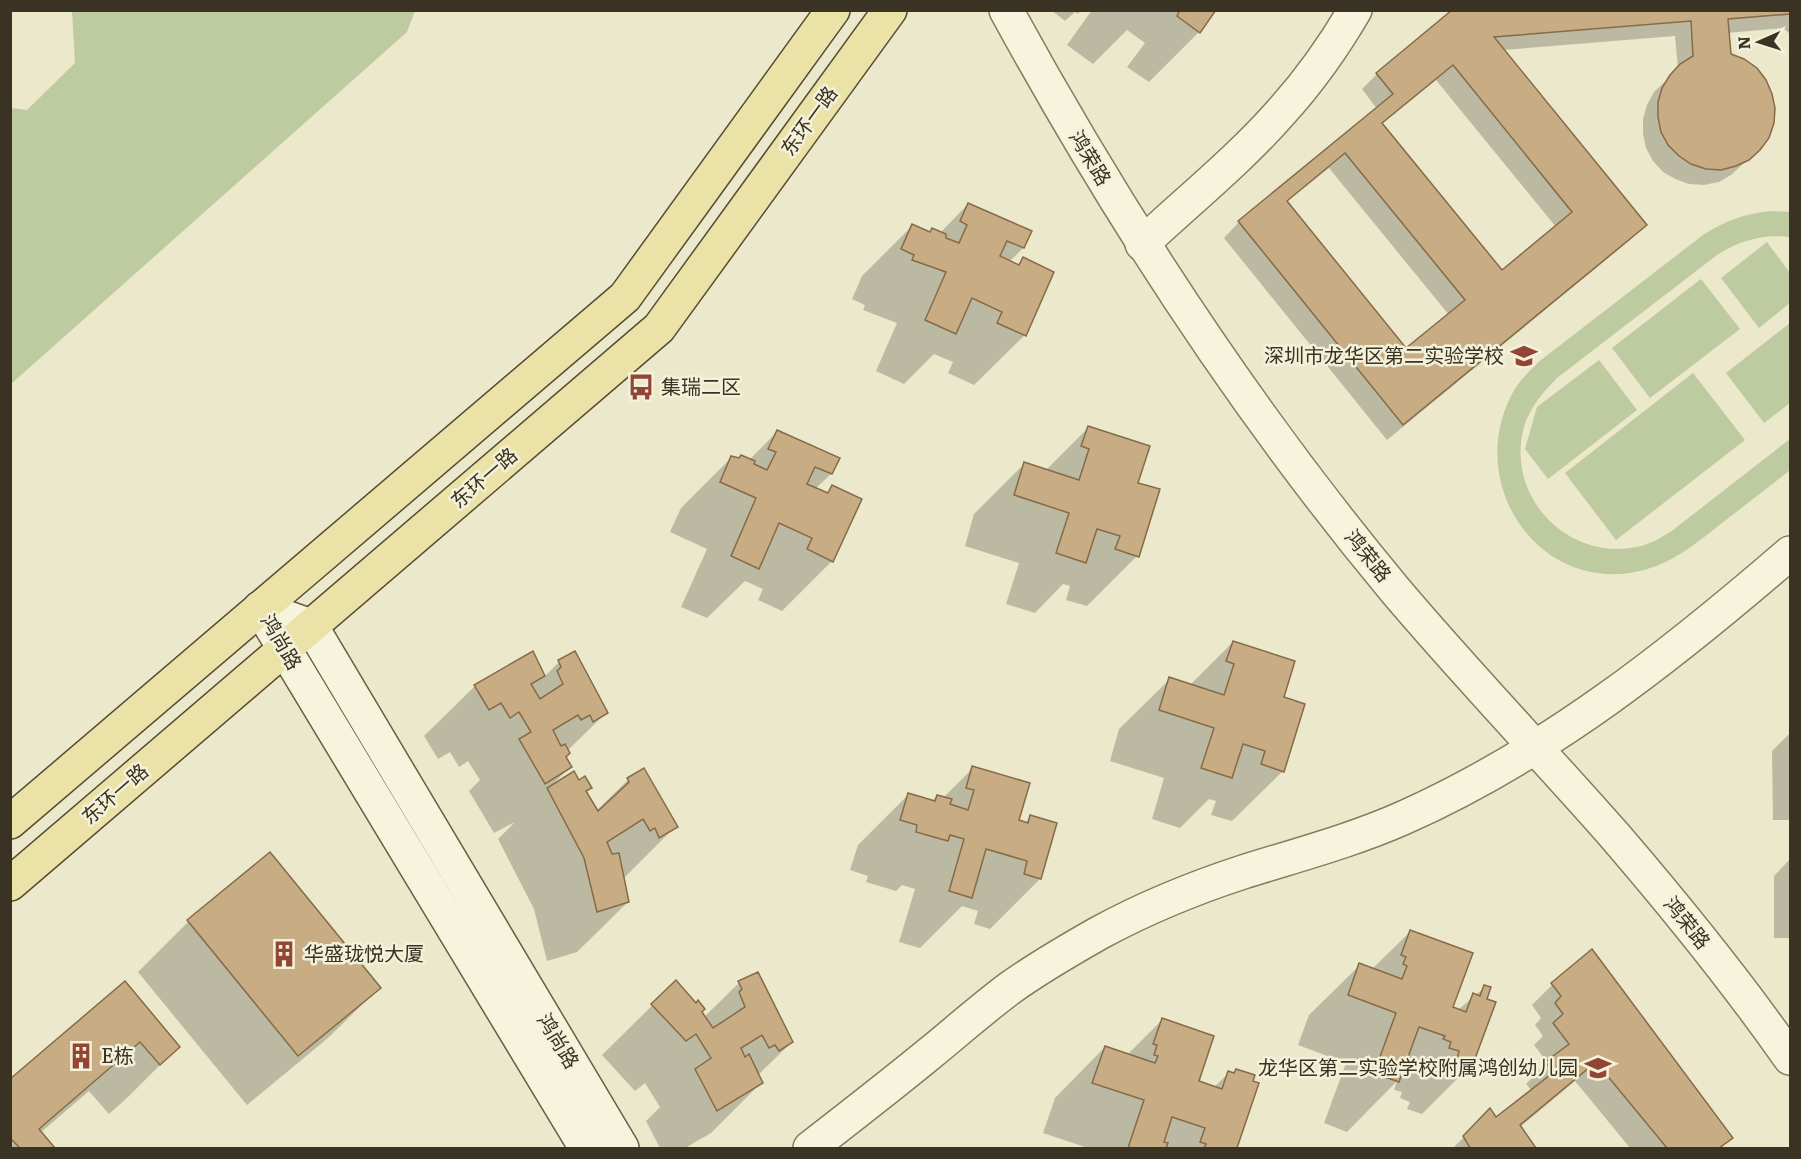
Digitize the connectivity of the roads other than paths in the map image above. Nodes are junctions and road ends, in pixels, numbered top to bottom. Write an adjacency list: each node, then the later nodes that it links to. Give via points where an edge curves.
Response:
1 (833, 10): 7 (main road, via 625,297)
2 (891, 10): 8 (main road, 东环一路, via 659,328)
3 (1006, 10): 5 (street, 鸿荣路)
4 (1355, 10): 5 (street, via 1313,74 1283,110)
5 (1142, 244): 10 (street, 鸿荣路, via 1327,505 1425,625)
6 (1791, 553): 10 (street, via 1598,706)
7 (260, 608): 8 (street, 鸿尚路); 9 (street, 鸿尚路); 11 (main road)
8 (311, 626): 9 (main road, 东环一路); 15 (street, 鸿尚路)
9 (284, 649): 12 (main road, 东环一路); 14 (street, 鸿尚路)
10 (1535, 748): 13 (street, 鸿荣路, via 1689,924); 16 (street, via 1453,795 1401,819 1195,889 1100,932 1012,987)
11 (10, 822)
12 (10, 884)
13 (1791, 1058)
14 (586, 1149)
15 (622, 1149)
16 (810, 1149)

